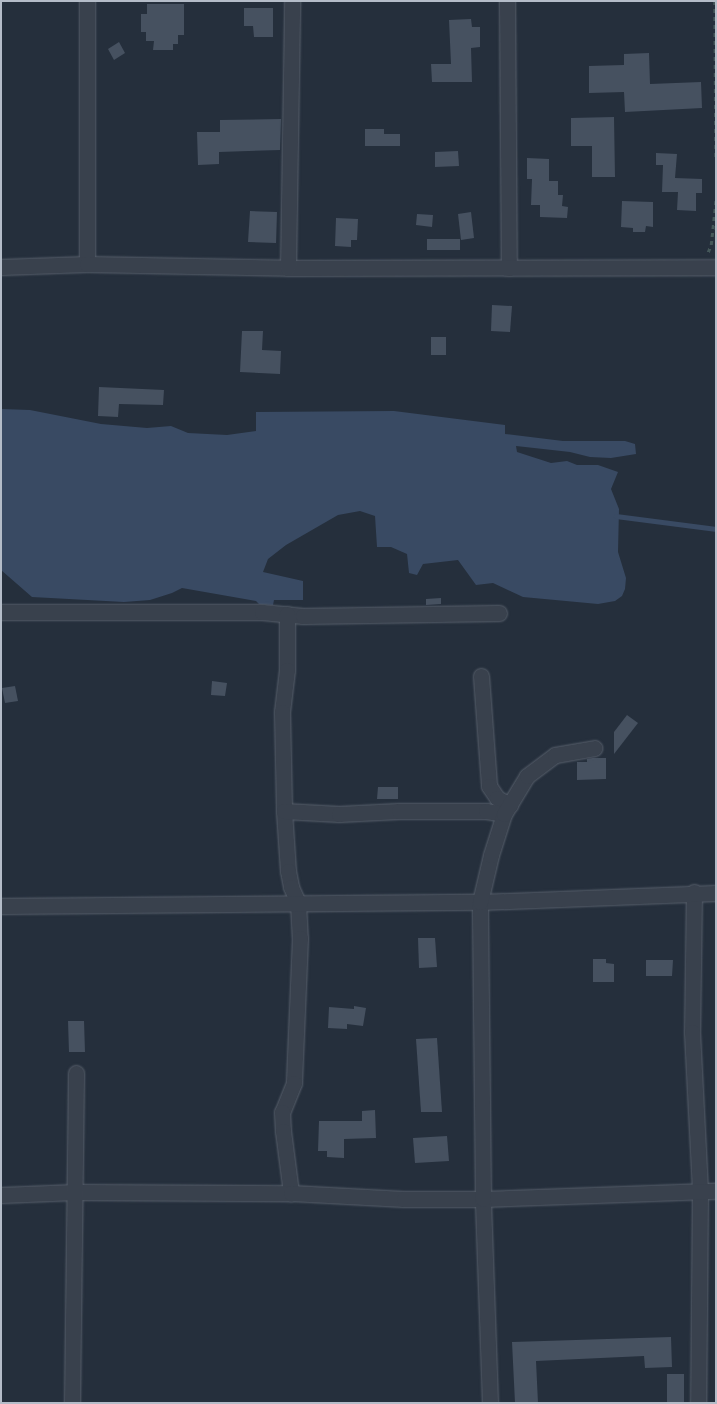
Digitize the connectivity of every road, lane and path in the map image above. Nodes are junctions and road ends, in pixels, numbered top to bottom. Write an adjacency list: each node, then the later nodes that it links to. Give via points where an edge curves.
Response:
1 (87, 1): 7 (street)
2 (292, 1): 9 (street)
3 (507, 1): 10 (street)
4 (715, 1): 5 (path)
5 (716, 160)
6 (716, 198): 11 (path)
7 (86, 264): 8 (street); 9 (street)
8 (1, 267)
9 (288, 268): 10 (street)
10 (509, 268): 11 (street)
11 (709, 268)
12 (1, 612): 14 (street)
13 (499, 613): 14 (street)
14 (287, 614): 18 (street, via 287,670 282,712)
15 (481, 676): 17 (street, via 488,786)
16 (594, 748): 17 (street, via 555,756 527,776)
17 (507, 809): 18 (street, via 339,814); 22 (street, via 491,855)
18 (284, 811): 21 (street, via 290,887)
19 (694, 892): 20 (street); 22 (street); 25 (street, via 692,1032)
20 (716, 893)
21 (298, 902): 22 (street); 23 (street); 28 (street, via 300,938 294,1083 282,1112)
22 (480, 902): 30 (street)
23 (1, 906)
24 (76, 1073): 27 (street)
25 (700, 1191): 26 (street); 30 (street); 33 (street)
26 (716, 1191)
27 (76, 1192): 28 (street); 29 (street); 31 (street)
28 (291, 1193): 30 (street)
29 (1, 1195)
30 (483, 1199): 32 (street)
31 (72, 1403)
32 (490, 1403)
33 (698, 1403)

